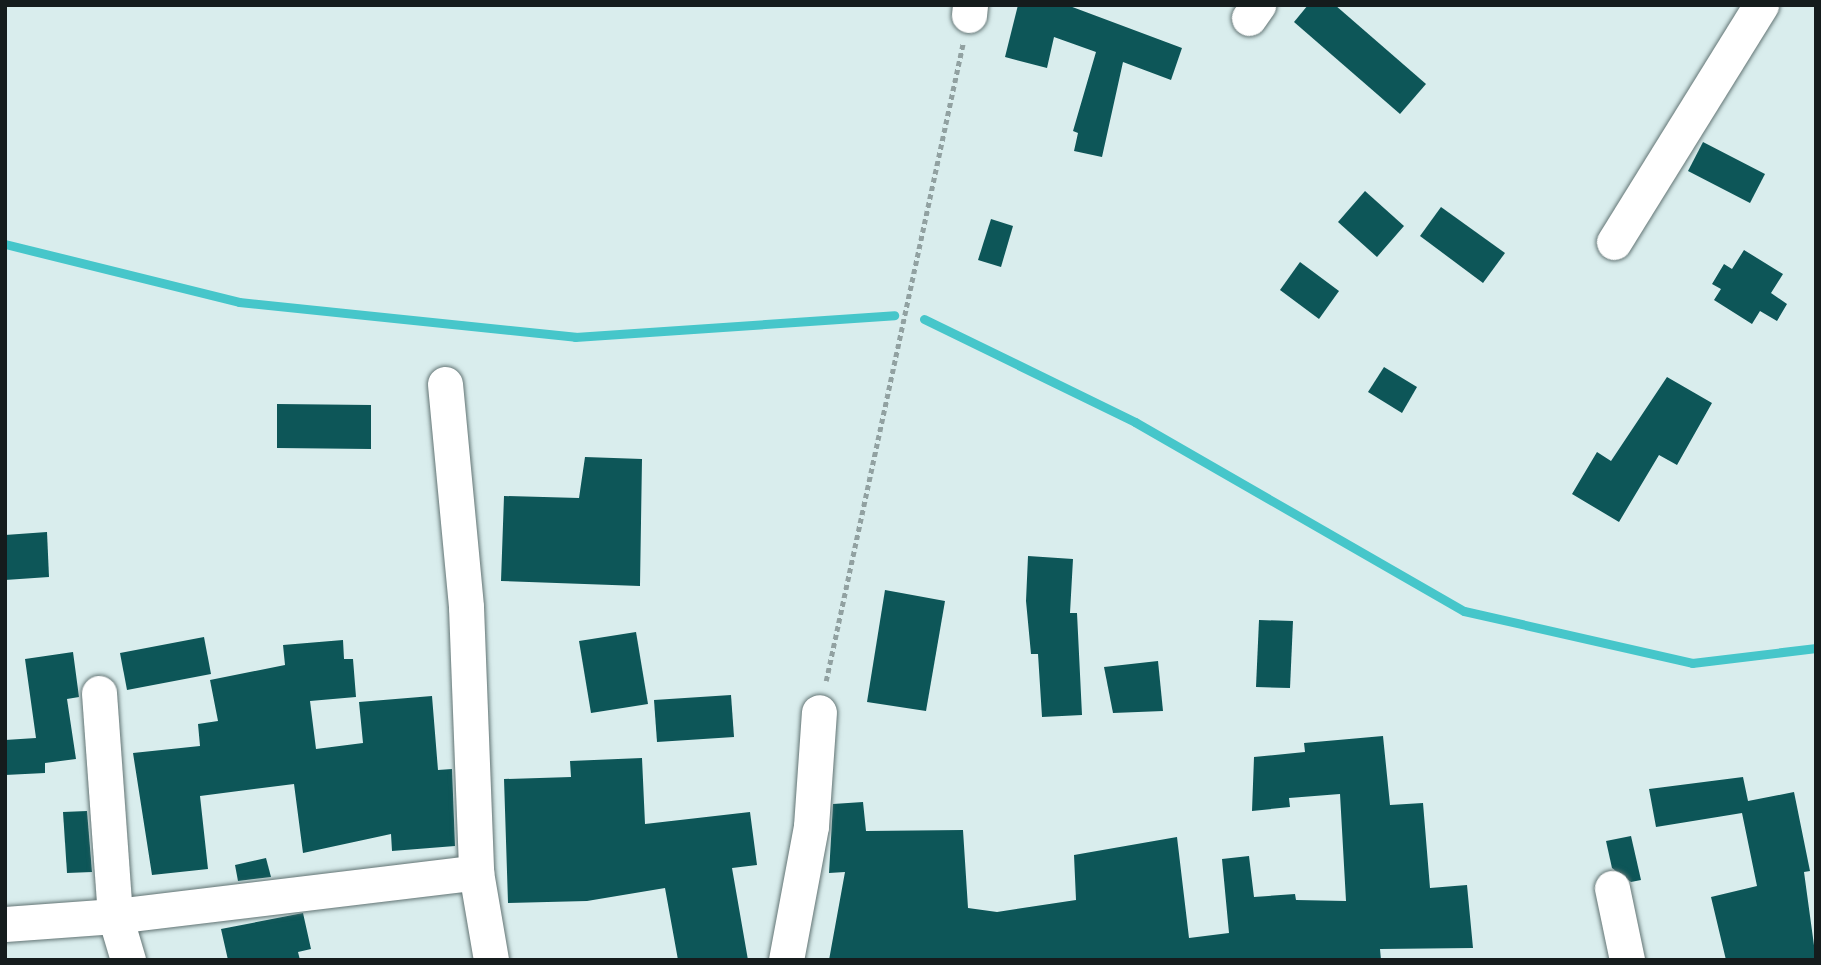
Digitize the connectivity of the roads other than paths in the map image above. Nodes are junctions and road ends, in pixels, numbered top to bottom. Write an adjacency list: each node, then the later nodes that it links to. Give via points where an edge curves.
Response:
1 (1761, 5): 2 (street)
2 (1614, 242)
3 (445, 384): 6 (street, via 466,607)
4 (99, 693): 8 (street)
5 (819, 712): 12 (street, via 811,825)
6 (476, 872): 8 (street); 11 (street)
7 (1612, 888): 13 (street)
8 (116, 916): 9 (street); 10 (street)
9 (5, 925)
10 (128, 960)
11 (491, 960)
12 (786, 960)
13 (1627, 960)

